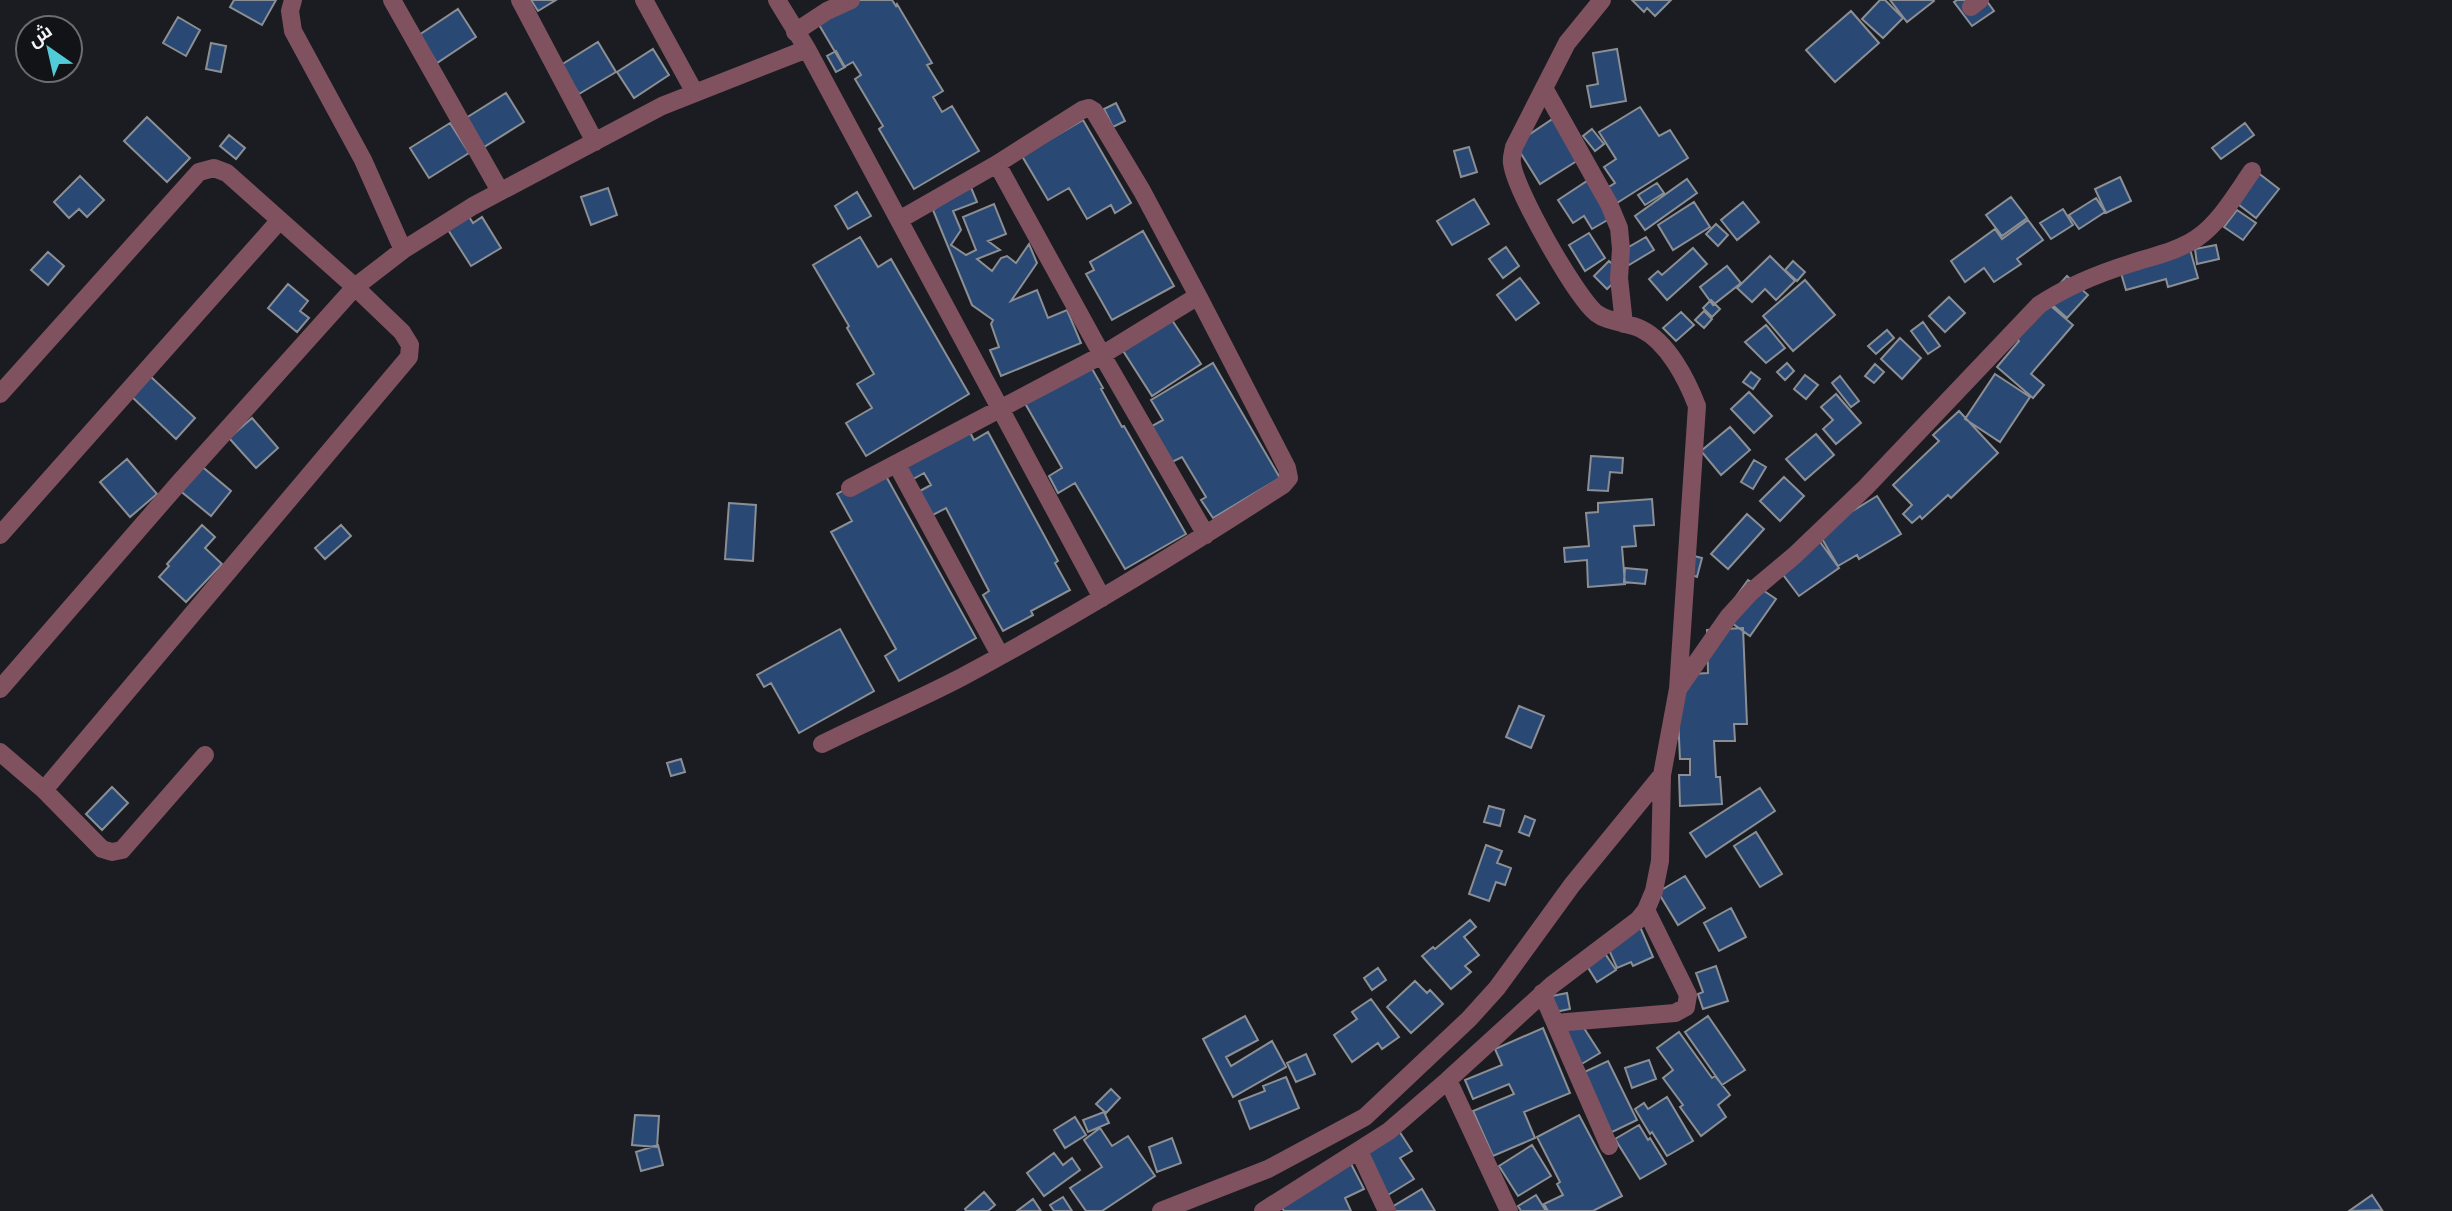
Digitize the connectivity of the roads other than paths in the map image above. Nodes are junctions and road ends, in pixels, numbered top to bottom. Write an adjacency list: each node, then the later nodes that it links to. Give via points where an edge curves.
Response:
1 (293, 0): 18 (street, via 293,31 363,160)
2 (393, 0): 15 (street)
3 (520, 0): 12 (street)
4 (644, 0): 11 (street)
5 (777, 0): 8 (street)
6 (851, 0): 8 (street)
7 (1602, 0): 10 (street, via 1567,43)
8 (795, 32): 9 (street)
9 (807, 49): 11 (street); 17 (street)
10 (1544, 88): 21 (street, via 1619,228); 21 (street, via 1514,148 1514,170 1539,225 1577,289 1600,315)
11 (695, 93): 12 (street)
12 (595, 142): 15 (street)
13 (997, 164): 17 (street); 20 (street, via 1082,110 1094,111); 22 (street)
14 (2252, 171): 32 (street, via 2199,237 2072,286 2032,310 1866,487 1751,592)
15 (500, 191): 18 (street)
16 (280, 220): 19 (street); 23 (street, via 228,173 214,168 200,172); 27 (street)
17 (899, 220): 24 (street)
18 (402, 250): 19 (street)
19 (355, 287): 31 (street); 37 (street, via 402,332 410,345 410,357)
20 (1198, 296): 22 (street); 28 (street, via 1289,478)
21 (1624, 324): 32 (street, via 1642,330 1664,348 1697,406)
22 (1102, 355): 24 (street); 28 (street)
23 (0, 394)
24 (1001, 409): 25 (street); 29 (street)
25 (897, 465): 26 (street); 30 (street)
26 (850, 488)
27 (0, 535)
28 (1206, 535): 29 (street)
29 (1101, 598): 30 (street)
30 (1000, 655): 33 (street)
31 (0, 689)
32 (1678, 689): 36 (street)
33 (822, 744)
34 (0, 752): 37 (street)
35 (205, 755): 37 (street, via 122,849 113,852 102,849)
36 (1662, 775): 38 (street, via 1660,861); 44 (street, via 1490,996 1366,1117 1268,1168)
37 (44, 790)
38 (1646, 911): 39 (street); 40 (street, via 1688,995 1686,1007 1675,1013)
39 (1542, 993): 40 (street); 41 (street)
40 (1555, 1023): 42 (street)
41 (1448, 1080): 43 (street); 47 (street)
42 (1609, 1146)
43 (1359, 1151): 45 (street); 46 (street)
44 (1161, 1211)
45 (1262, 1211)
46 (1387, 1211)
47 (1509, 1211)

